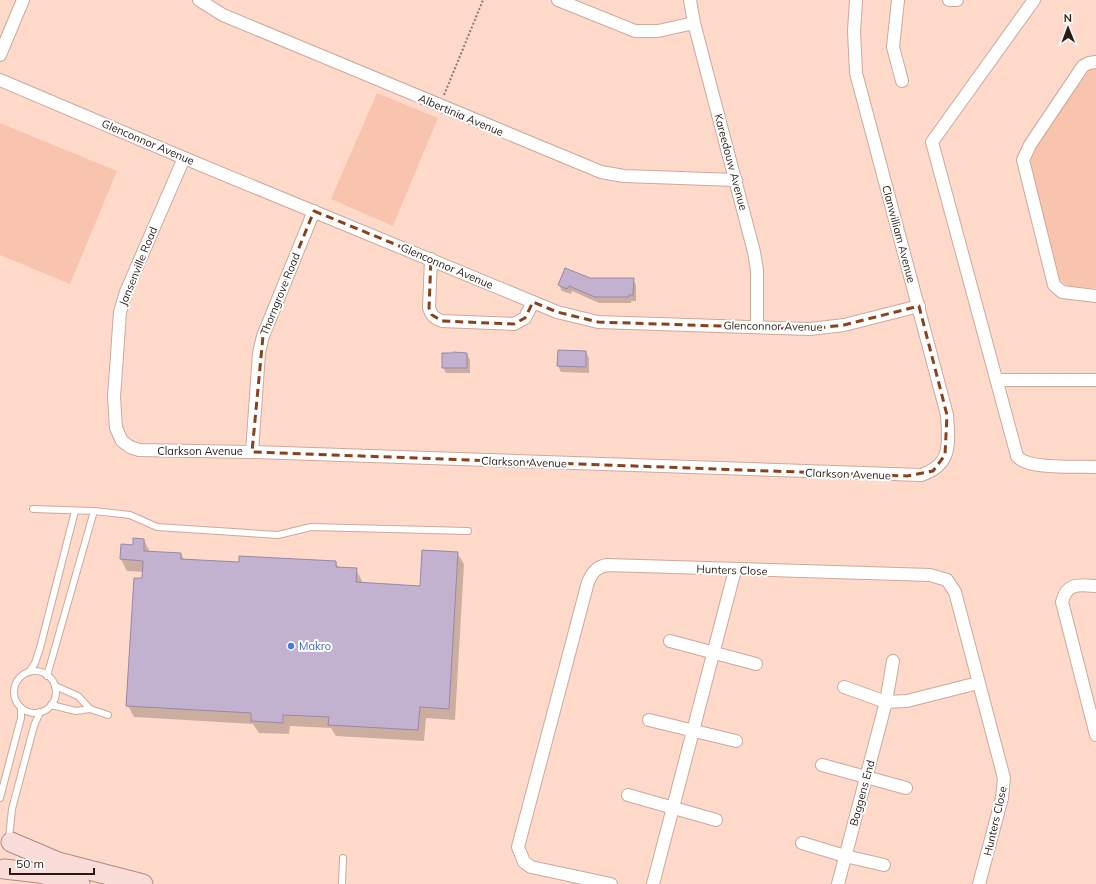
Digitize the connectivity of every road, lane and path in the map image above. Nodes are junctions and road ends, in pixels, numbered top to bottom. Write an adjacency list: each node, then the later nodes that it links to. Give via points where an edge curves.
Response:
1 (23, 0): 12 (street)
2 (199, 0): 16 (street, Albertinia Avenue, via 223,14)
3 (483, 0): 16 (path)
4 (558, 0): 11 (street, via 635,31 658,31)
5 (690, 0): 11 (street, Kareedouw Avenue)
6 (856, 0): 23 (street, Clanwilliam Avenue, via 856,73)
7 (898, 0): 15 (street, via 893,47)
8 (950, 0): 9 (street)
9 (957, 0)
10 (1034, 0): 25 (street, via 932,142)
11 (694, 23): 18 (street, Kareedouw Avenue)
12 (0, 55)
13 (1096, 62): 21 (street, via 1083,66 1030,145 1023,160 1054,285 1062,292)
14 (0, 80): 17 (street, Glenconnor Avenue)
15 (902, 81)
16 (439, 106): 18 (street, Albertinia Avenue, via 601,172 624,176)
17 (184, 158): 19 (street, Glenconnor Avenue); 27 (street, Jansenville Road, via 126,292 120,312 114,397)
18 (736, 180): 24 (street, Kareedouw Avenue, via 755,258)
19 (314, 211): 20 (street, Glenconnor Avenue); 28 (street, Thorngrove Road, via 263,336 259,353)
20 (431, 259): 22 (street, Glenconnor Avenue); 22 (street, via 429,308 436,319 514,324 525,318)
21 (1096, 296)
22 (534, 302): 24 (street, Glenconnor Avenue, via 558,312 598,322)
23 (919, 306): 24 (street, Glenconnor Avenue, via 844,325 810,329); 29 (street, Clanwilliam Avenue, via 947,415 947,445)
24 (757, 326)
25 (997, 380): 26 (street); 30 (street, via 1020,461 1031,465)
26 (1096, 380)
27 (116, 428): 28 (street, Clarkson Avenue, via 122,441 139,450)
28 (252, 452): 29 (street, Clarkson Avenue, via 907,476 927,473)
29 (941, 465)
30 (1096, 467)
31 (33, 509): 32 (lane)
32 (75, 511): 33 (lane); 41 (lane, via 40,648)
33 (94, 511): 34 (lane, via 130,515 157,527 278,536 311,527); 42 (lane)
34 (468, 531)
35 (735, 570): 38 (street); 43 (street, Hunters Close, via 941,577 947,580 955,592); 72 (street, Hunters Close, via 607,565 595,570 588,582 518,847 524,862 531,866)
36 (1096, 586): 54 (street, via 1071,587 1066,590 1062,602)
37 (670, 641): 38 (street)
38 (714, 652): 40 (street); 53 (street)
39 (893, 660): 46 (street, Baggens End)
40 (756, 664)
41 (29, 672): 42 (lane); 48 (lane, via 18,679 14,691 14,697)
42 (47, 676): 44 (lane)
43 (978, 683): 46 (street, via 907,701); 75 (street, Hunters Close, via 1002,766 1004,786)
44 (55, 686): 47 (lane); 49 (lane, via 78,696)
45 (844, 687): 46 (street)
46 (886, 702): 57 (street, Baggens End)
47 (51, 705): 49 (lane, via 76,711); 50 (lane)
48 (21, 709): 50 (lane); 60 (lane, via 21,718)
49 (90, 710): 51 (lane)
50 (40, 712): 63 (lane, via 12,809)
51 (108, 715)
52 (649, 720): 53 (street)
53 (693, 731): 55 (street); 61 (street)
54 (1096, 735)
55 (736, 741)
56 (822, 765): 57 (street)
57 (866, 777): 58 (street); 65 (street, Baggens End)
58 (906, 788)
59 (628, 795): 61 (street)
60 (0, 798)
61 (673, 808): 62 (street); 73 (street)
62 (716, 820)
63 (7, 837): 68 (main road, via 14,852); 70 (main road, via 58,862)
64 (802, 843): 65 (street)
65 (845, 856): 67 (street); 74 (street, Baggens End)
66 (343, 858): 71 (lane)
67 (884, 865)
68 (2, 870): 69 (main road, via 40,873)
69 (80, 884)
70 (143, 884)
71 (342, 884)
72 (611, 884)
73 (653, 884)
74 (838, 884)
75 (979, 884)

